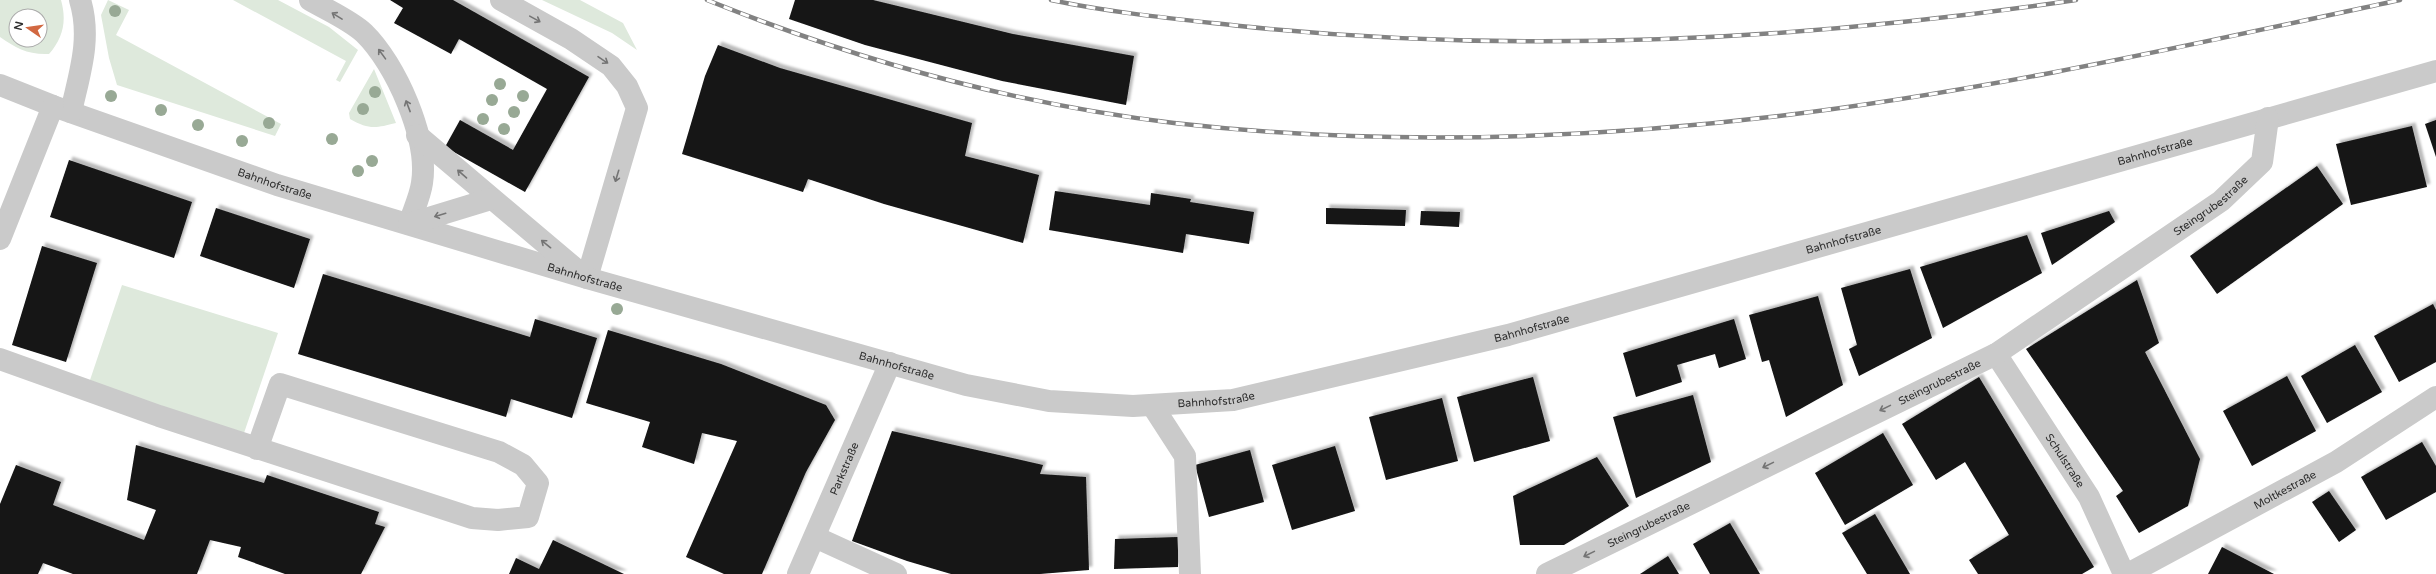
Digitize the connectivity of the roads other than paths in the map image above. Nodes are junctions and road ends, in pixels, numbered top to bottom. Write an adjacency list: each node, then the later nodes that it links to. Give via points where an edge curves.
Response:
1 (80, 0): 6 (street, via 85,29 85,50)
2 (310, 0): 8 (street, one-way to 2, via 397,77 382,52 363,32)
3 (501, 0): 12 (street, one-way to 12, via 571,39 611,66 627,86 637,108)
4 (2436, 71): 7 (street, Bahnhofstraße)
5 (0, 85): 6 (street, Bahnhofstraße)
6 (62, 109): 10 (street, Bahnhofstraße, via 277,185); 11 (street)
7 (2268, 118): 13 (street, Steingrubestraße, via 2262,162 2221,200); 17 (street, Bahnhofstraße, via 1508,335 1233,400)
8 (417, 135): 9 (street, one-way to 8); 10 (street, via 422,159 422,184)
9 (491, 200): 10 (street, one-way to 10); 12 (street, one-way to 9)
10 (409, 224): 12 (street, Bahnhofstraße)
11 (0, 239)
12 (587, 278): 15 (street, Bahnhofstraße)
13 (1996, 354): 23 (street, Steingrubestraße, one-way to 23); 24 (street, Schulstraße, via 2089,497)
14 (0, 359): 18 (street, via 67,385)
15 (890, 363): 17 (street, Bahnhofstraße, via 966,385 1049,401); 19 (street, Parkstraße)
16 (2436, 396): 25 (street, Moltkestraße, via 2336,462)
17 (1152, 405): 22 (street, via 1185,456)
18 (257, 449): 18 (street, via 472,518 498,520 528,517 538,483 524,465 499,452 280,384)
19 (815, 537): 20 (street, Parkstraße); 21 (street)
20 (798, 574)
21 (896, 574)
22 (1190, 574)
23 (1547, 574)
24 (2124, 574)
25 (2128, 574)

